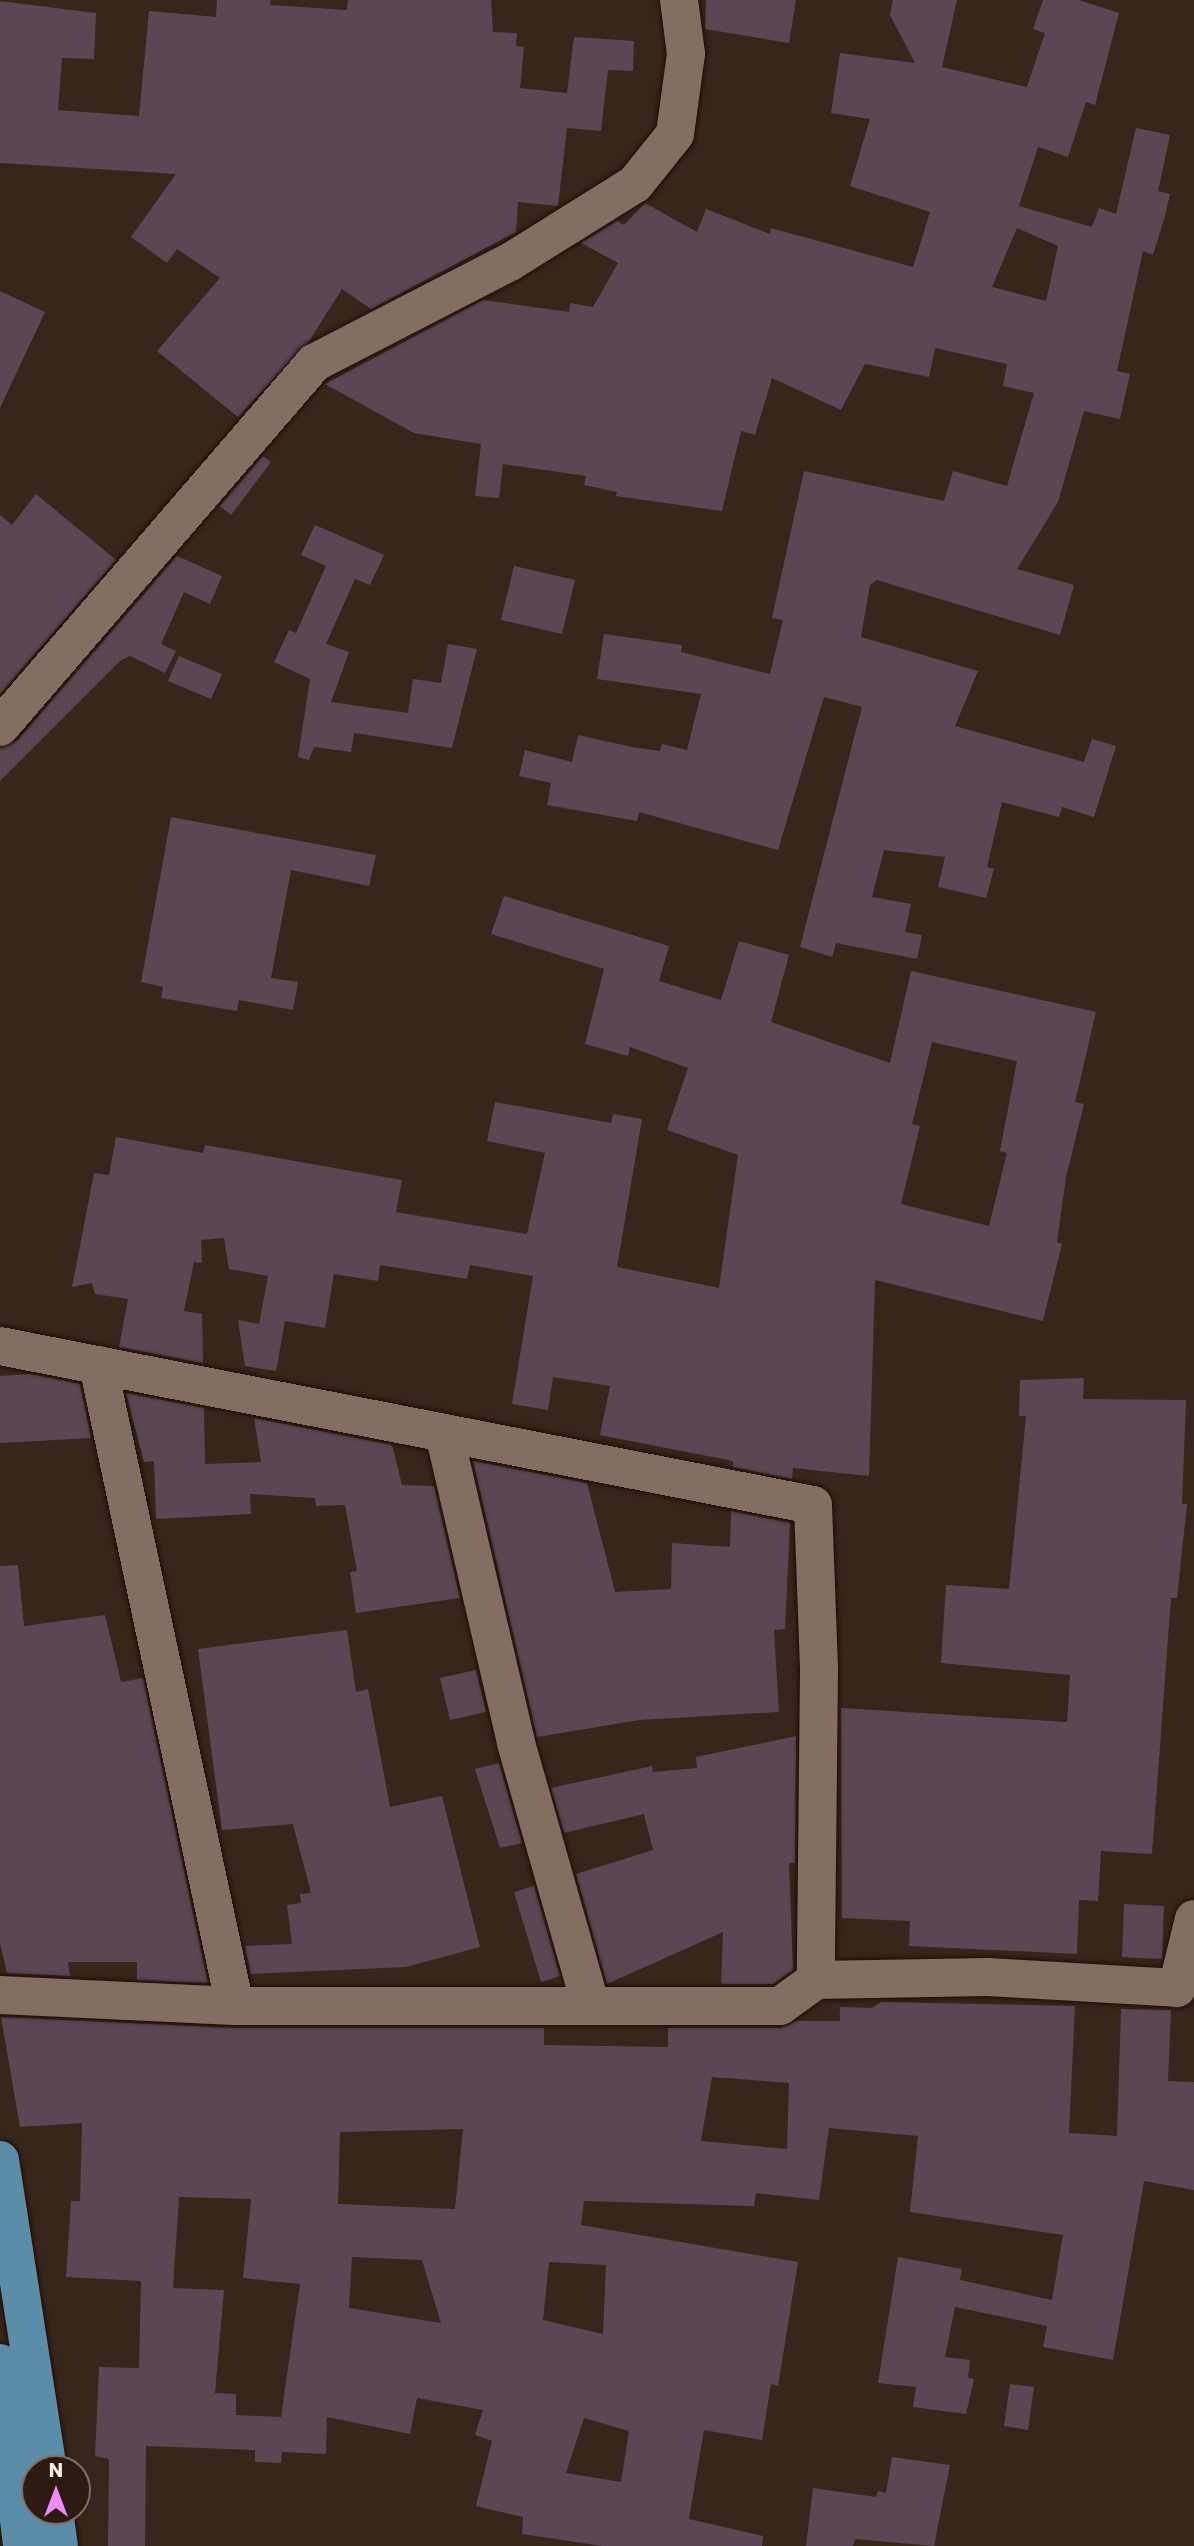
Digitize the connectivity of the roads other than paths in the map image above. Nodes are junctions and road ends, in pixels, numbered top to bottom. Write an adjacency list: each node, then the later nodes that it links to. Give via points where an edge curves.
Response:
1 (679, 0): 2 (street, via 686,54 674,134 635,184 510,262 314,363)
2 (0, 727)
3 (0, 1346): 4 (street)
4 (98, 1365): 5 (street); 10 (street)
5 (444, 1433): 7 (street, via 813,1505 819,1670); 9 (street, via 516,1743)
6 (1194, 1919): 7 (street, via 1177,1988 988,1977)
7 (816, 1980): 9 (street, via 780,2006)
8 (0, 1995): 10 (street)
9 (590, 2003): 10 (street)
10 (235, 2006)
11 (0, 2160): 13 (main road)
12 (0, 2363): 15 (main road)
13 (46, 2455)
14 (56, 2525): 16 (main road)
15 (22, 2546)
16 (59, 2546)

